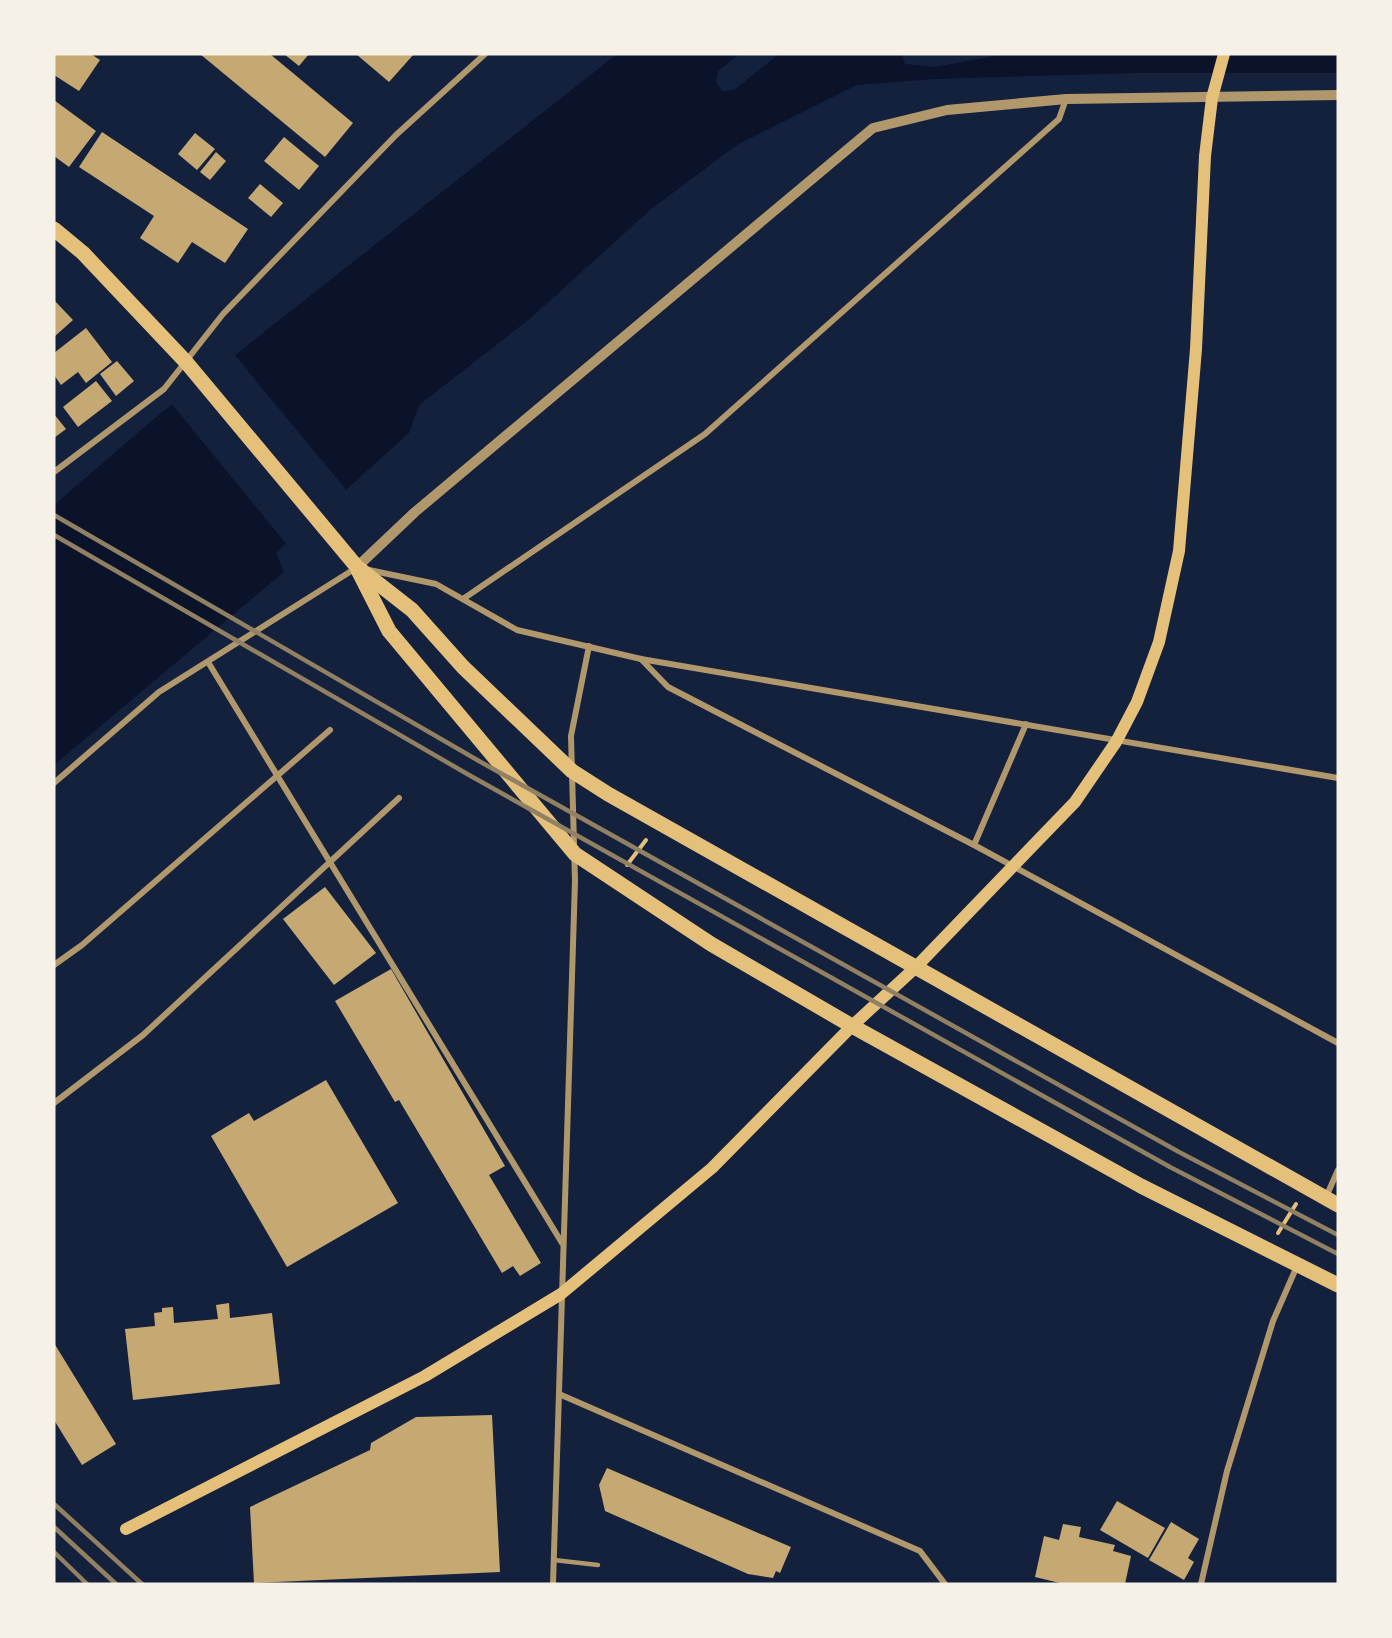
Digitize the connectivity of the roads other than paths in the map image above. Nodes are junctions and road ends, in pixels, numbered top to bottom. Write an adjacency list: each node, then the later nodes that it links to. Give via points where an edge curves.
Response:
1 (486, 54): 7 (street, via 396,135 223,314)
2 (1224, 54): 4 (main road)
3 (1338, 95): 4 (street)
4 (1212, 98): 5 (street); 16 (main road, via 1179,551 1159,642 1137,702)
5 (1066, 99): 9 (street, via 947,110 873,128 415,512); 10 (street, via 1059,119 705,434)
6 (54, 229): 7 (main road, via 83,253)
7 (186, 362): 8 (street, via 164,389); 9 (main road)
8 (54, 472)
9 (357, 567): 10 (street, via 436,584); 13 (street); 17 (main road, via 412,610 464,667); 23 (main road, via 389,631)
10 (463, 599): 11 (street, via 517,630)
11 (589, 646): 12 (street); 17 (street, via 571,736)
12 (641, 659): 14 (street); 22 (street, via 668,687)
13 (208, 662): 18 (street); 20 (street, via 159,692)
14 (1026, 724): 16 (street); 22 (street)
15 (330, 730): 18 (street)
16 (1116, 742): 19 (street); 25 (main road, via 1075,802)
17 (572, 771): 23 (street); 27 (main road)
18 (277, 777): 24 (street); 26 (street)
19 (1338, 778)
20 (54, 783)
21 (399, 798): 24 (street)
22 (974, 845): 25 (street)
23 (575, 854): 28 (main road, via 711,944); 33 (street)
24 (329, 861): 30 (street, via 143,1035); 33 (street)
25 (1012, 868): 27 (main road); 29 (street)
26 (54, 965)
27 (916, 967): 28 (main road); 32 (main road)
28 (852, 1026): 34 (main road, via 1141,1186); 36 (main road, via 712,1168)
29 (1338, 1043)
30 (54, 1103)
31 (1338, 1170): 32 (street)
32 (1332, 1202)
33 (562, 1245): 36 (street)
34 (1298, 1264): 35 (main road); 43 (street, via 1273,1321 1227,1471)
35 (1338, 1285)
36 (561, 1294): 37 (street); 38 (main road, via 424,1376)
37 (559, 1394): 39 (street); 42 (street, via 920,1551)
38 (126, 1529)
39 (554, 1560): 40 (lane); 41 (street)
40 (598, 1565)
41 (553, 1584)
42 (945, 1584)
43 (1201, 1584)

